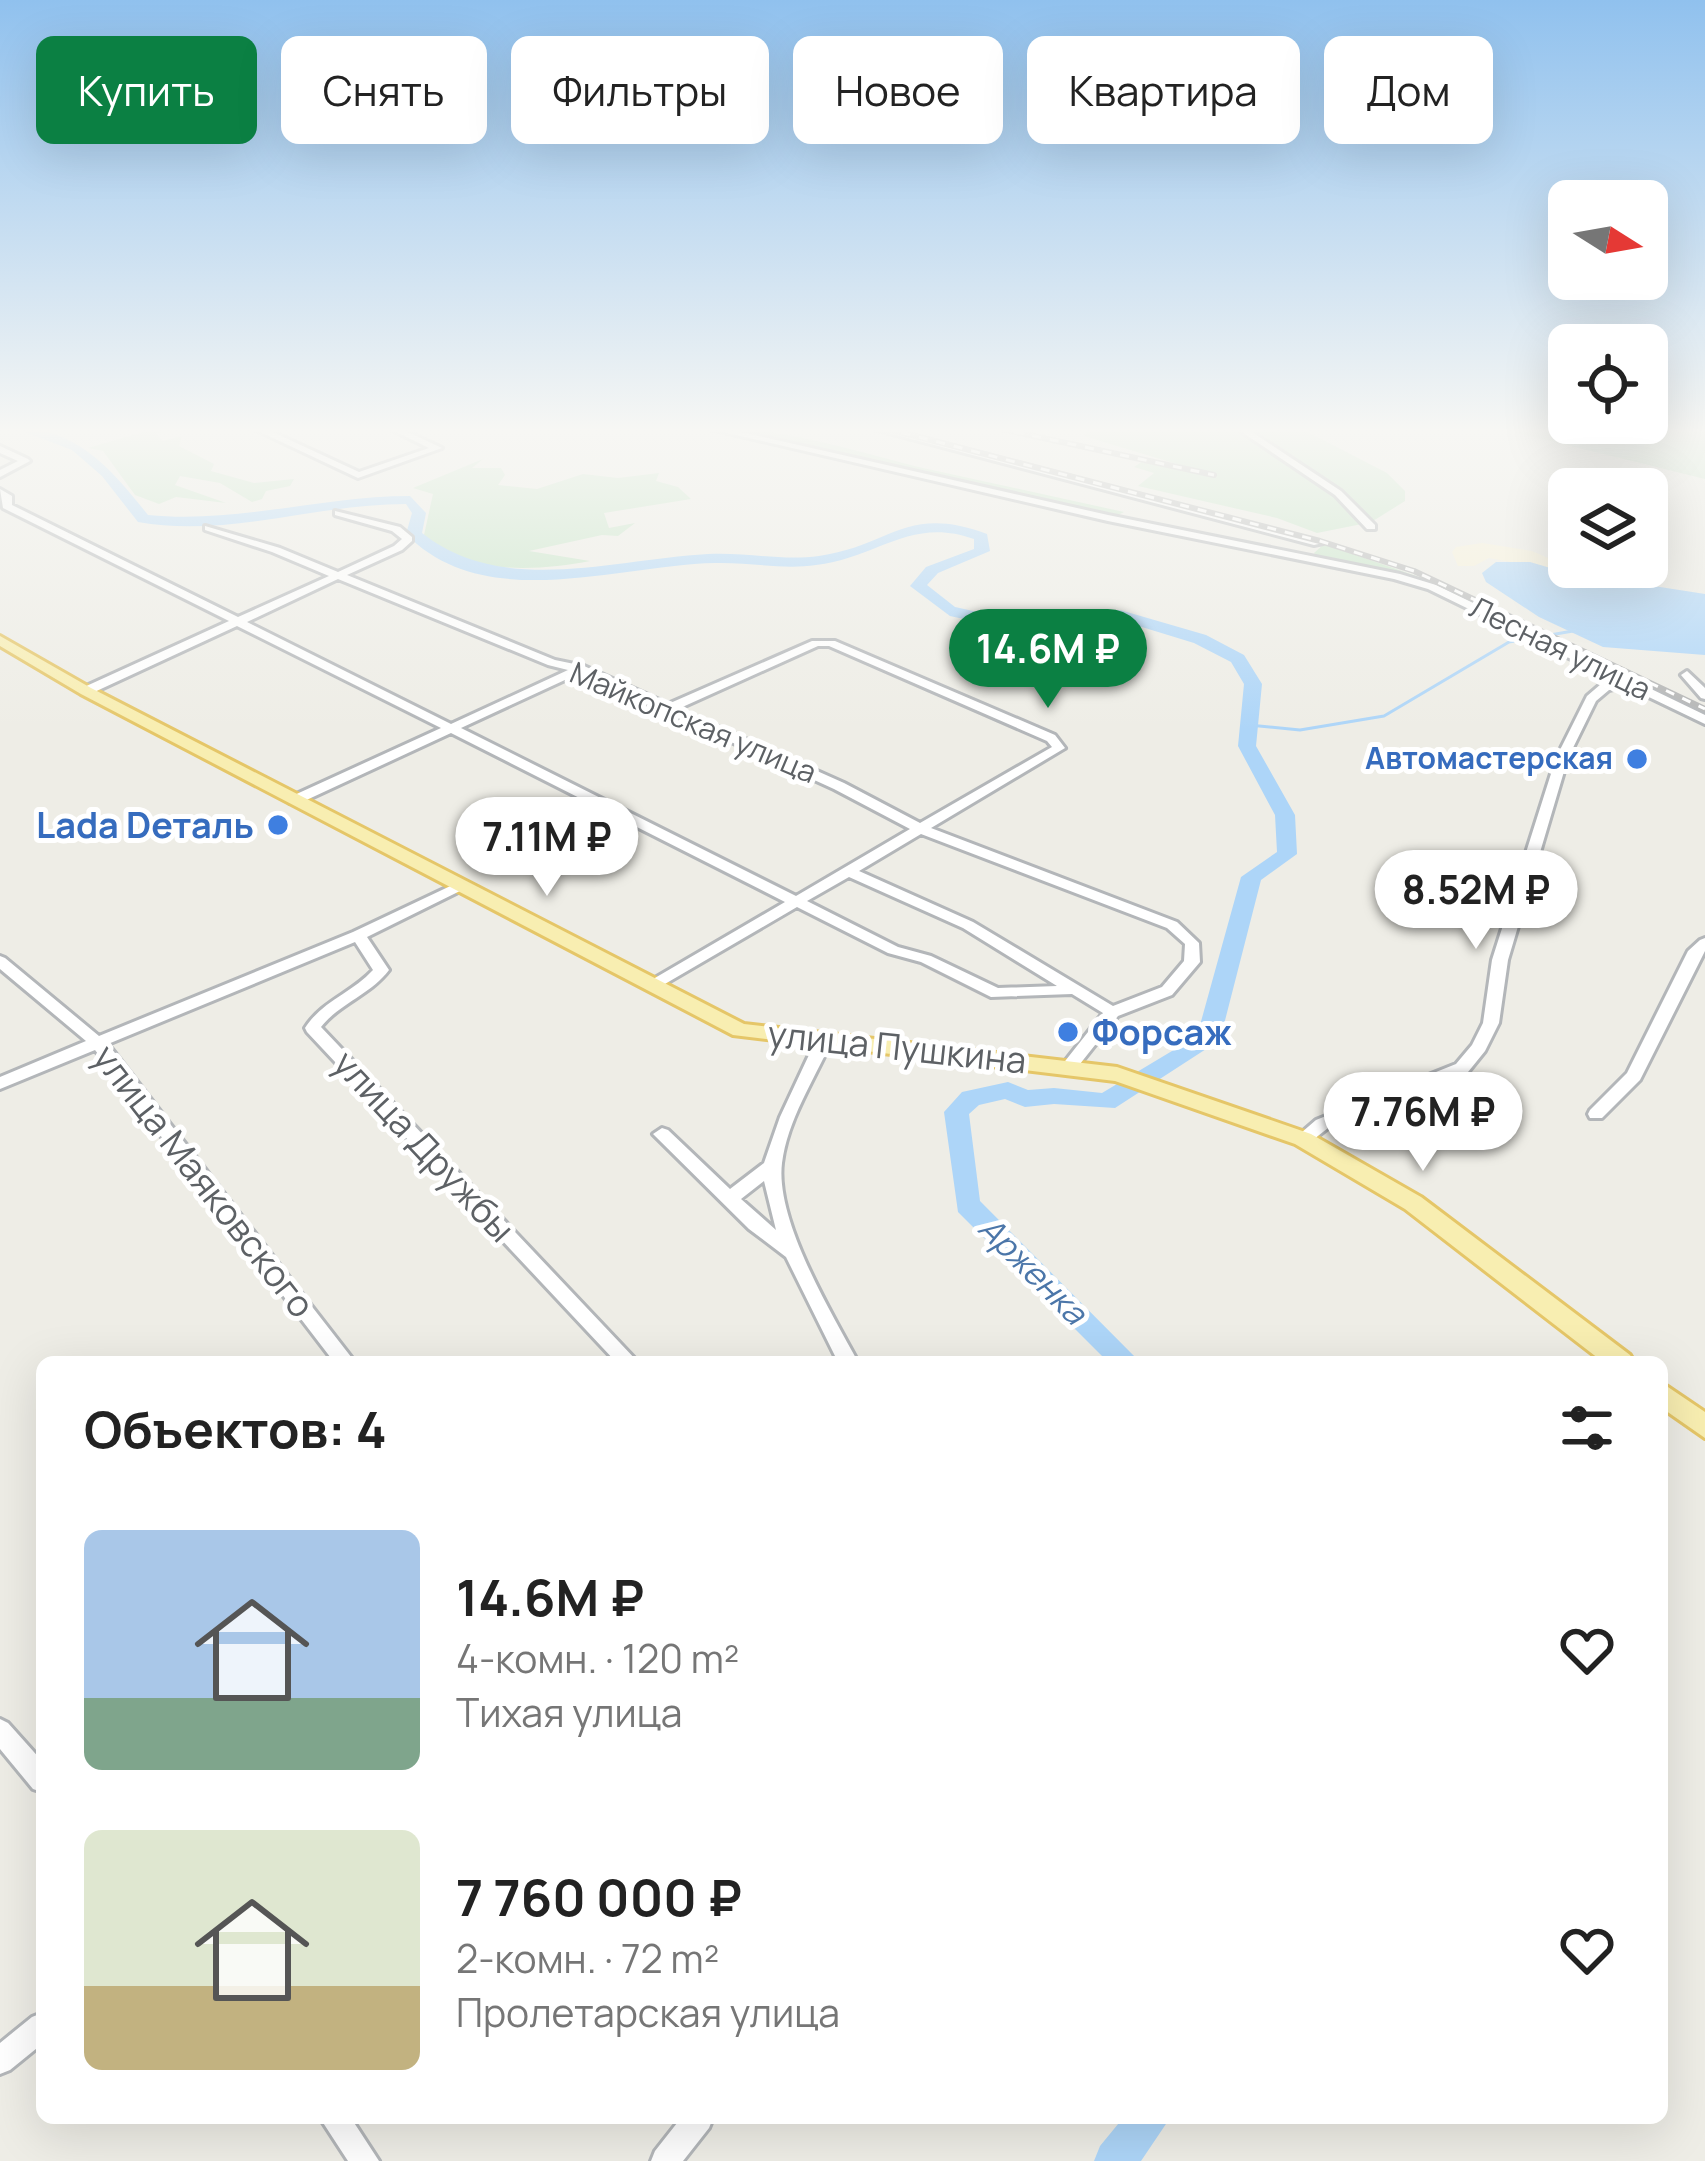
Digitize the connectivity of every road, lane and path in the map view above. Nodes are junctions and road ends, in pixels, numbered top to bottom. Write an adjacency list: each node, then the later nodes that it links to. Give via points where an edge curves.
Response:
1 (53, 529): 8 (street)
2 (211, 529): 7 (street, Майкопская улица)
3 (392, 529): 7 (street, via 408,539)
4 (1163, 529): 12 (street, Лесная улица, via 1396,575)
5 (1263, 529): 6 (street)
6 (1318, 543)
7 (336, 576): 8 (street); 10 (street, Майкопская улица)
8 (236, 622): 13 (street); 17 (street)
9 (0, 640): 13 (main road, улица Пушкина)
10 (580, 669): 15 (street, Майкопская улица); 17 (street)
11 (1687, 675): 14 (street)
12 (1628, 682): 16 (street, Лесная улица); 35 (street, via 1591,699 1562,758 1479,1048 1462,1067)
13 (86, 691): 18 (main road, улица Пушкина)
14 (1705, 695)
15 (668, 709): 19 (street, Майкопская улица); 19 (street, via 831,644 1059,748)
16 (1705, 720)
17 (450, 730): 18 (street); 22 (street)
18 (295, 800): 21 (main road, улица Пушкина)
19 (920, 829): 20 (street); 28 (street, Майкопская улица, via 1172,925 1192,943 1192,962 1167,991)
20 (850, 872): 22 (street); 27 (street, via 968,925)
21 (460, 885): 23 (street); 26 (main road, улица Пушкина)
22 (795, 901): 26 (street); 27 (street, via 995,993)
23 (358, 935): 30 (street); 40 (street, улица Дружбы, via 381,970 371,987 319,1016 313,1028)
24 (1705, 943): 33 (street, via 1634,1076)
25 (0, 961): 30 (street, улица Маяковского)
26 (653, 985): 29 (main road, улица Пушкина, via 740,1030)
27 (1070, 990): 28 (street)
28 (1112, 1012): 31 (street)
29 (823, 1042): 31 (main road, улица Пушкина); 36 (street)
30 (98, 1043): 32 (street); 39 (street, улица Маяковского)
31 (1070, 1065): 35 (main road, улица Пушкина, via 1117,1073)
32 (0, 1083)
33 (1596, 1114)
34 (662, 1135): 37 (street)
35 (1303, 1139): 42 (main road, улица Пушкина, via 1412,1203)
36 (772, 1166): 37 (street); 38 (street)
37 (729, 1199): 38 (street)
38 (794, 1252): 41 (street)
39 (340, 1356)
40 (622, 1356)
41 (845, 1356)
42 (1613, 1356)
43 (1668, 1398): 44 (main road)
44 (1705, 1426)
45 (3, 1741): 46 (street)
46 (36, 1774)
47 (36, 2032): 48 (street)
48 (0, 2060)
49 (338, 2124): 51 (street)
50 (694, 2124): 52 (street)
51 (365, 2161)
52 (664, 2161)

